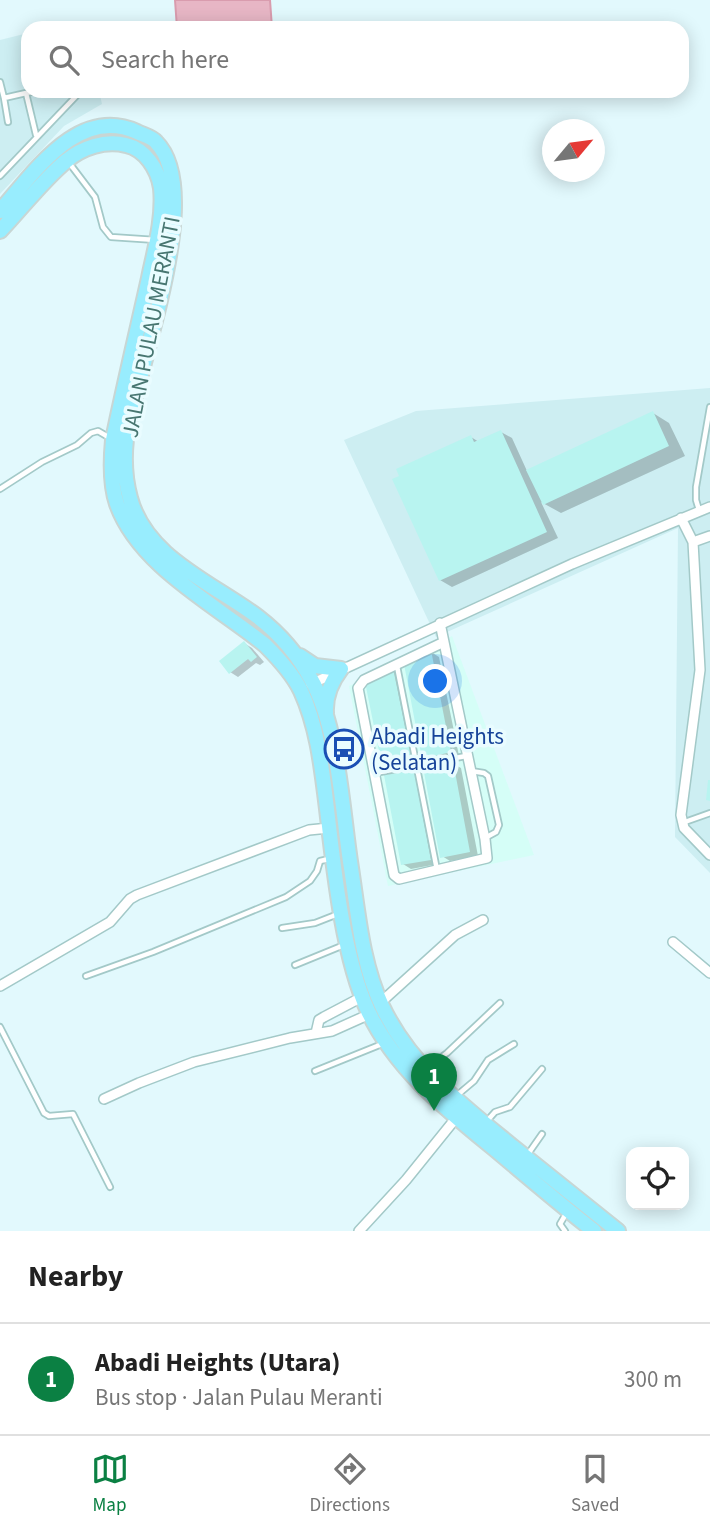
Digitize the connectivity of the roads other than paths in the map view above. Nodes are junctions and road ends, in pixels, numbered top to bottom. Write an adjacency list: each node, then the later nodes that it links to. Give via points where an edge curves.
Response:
1 (0, 82): 3 (lane)
2 (21, 94): 3 (lane)
3 (4, 98): 6 (lane)
4 (27, 98): 7 (lane)
5 (74, 98): 7 (lane)
6 (8, 122)
7 (37, 136): 9 (lane)
8 (67, 160): 11 (main road, JALAN PULAU MERANTI); 12 (lane, via 95,197 107,233 116,238); 12 (main road, JALAN PULAU MERANTI, via 99,144 115,142 132,146 145,156 160,185)
9 (0, 176)
10 (0, 211): 23 (main road, JALAN PULAU MERANTI, via 50,155 94,127 114,124 131,129 155,140 162,150 174,178 175,211 127,438 130,499 158,545 182,567 259,618)
11 (0, 231)
12 (156, 240): 14 (main road, JALAN PULAU MERANTI)
13 (710, 407): 17 (lane, via 695,496)
14 (113, 440): 15 (lane, via 97,431 91,433); 26 (main road, JALAN PULAU MERANTI, via 116,502 129,531 173,578 265,645)
15 (0, 489)
16 (710, 507): 17 (street)
17 (699, 510): 18 (street)
18 (681, 518): 20 (street); 21 (street)
19 (710, 536): 20 (street)
20 (693, 542): 33 (street, via 700,670)
21 (440, 623): 22 (street); 25 (street)
22 (444, 642): 24 (street); 28 (street)
23 (292, 649): 25 (main road, via 315,666); 26 (main road, JALAN PULAU MERANTI)
24 (397, 665): 29 (lane); 31 (street, via 364,680 358,688)
25 (341, 669): 26 (street); 27 (main road, via 327,699)
26 (307, 686): 27 (main road, JALAN PULAU MERANTI); 34 (main road, JALAN PULAU MERANTI)
27 (327, 723): 50 (main road, JALAN PULAU MERANTI)
28 (468, 756): 29 (lane); 30 (street)
29 (417, 765): 31 (lane); 38 (lane)
30 (471, 771): 35 (street); 35 (lane, via 488,776 499,825)
31 (374, 773): 38 (street, via 396,878)
32 (710, 813): 33 (lane)
33 (681, 823): 36 (street)
34 (329, 828): 37 (main road, JALAN PULAU MERANTI); 47 (street, via 309,830 137,895 110,922)
35 (485, 839): 38 (street, via 488,858)
36 (710, 855)
37 (333, 858): 39 (main road, JALAN PULAU MERANTI); 46 (lane, via 320,861 310,881 286,897)
38 (437, 870)
39 (342, 912): 41 (lane, via 315,923); 43 (main road, JALAN PULAU MERANTI)
40 (483, 920): 50 (street, via 455,935)
41 (282, 928)
42 (673, 942): 45 (street)
43 (348, 943): 44 (lane); 48 (main road, JALAN PULAU MERANTI)
44 (295, 965)
45 (710, 973)
46 (86, 976)
47 (0, 986)
48 (362, 997): 50 (main road, JALAN PULAU MERANTI); 52 (street, via 319,1020)
49 (500, 1003): 56 (lane)
50 (375, 1008): 52 (street, via 332,1031); 53 (main road, JALAN PULAU MERANTI); 56 (main road, JALAN PULAU MERANTI)
51 (0, 1027): 64 (lane, via 44,1113 73,1114)
52 (316, 1033): 59 (street, via 194,1062)
53 (386, 1042): 57 (lane); 60 (main road, JALAN PULAU MERANTI, via 416,1081)
54 (514, 1044): 58 (lane, via 488,1060)
55 (542, 1069): 61 (lane, via 510,1107 495,1112)
56 (425, 1070): 58 (main road, JALAN PULAU MERANTI)
57 (315, 1071)
58 (455, 1098): 61 (main road, JALAN PULAU MERANTI)
59 (104, 1099)
60 (456, 1118): 65 (main road, JALAN PULAU MERANTI); 66 (street)
61 (485, 1124): 63 (main road, JALAN PULAU MERANTI)
62 (542, 1134): 63 (lane)
63 (525, 1157): 69 (main road, JALAN PULAU MERANTI)
64 (110, 1187)
65 (568, 1210): 67 (lane, via 560,1224); 68 (main road, JALAN PULAU MERANTI)
66 (359, 1231)
67 (565, 1231)
68 (594, 1231)
69 (618, 1231)

